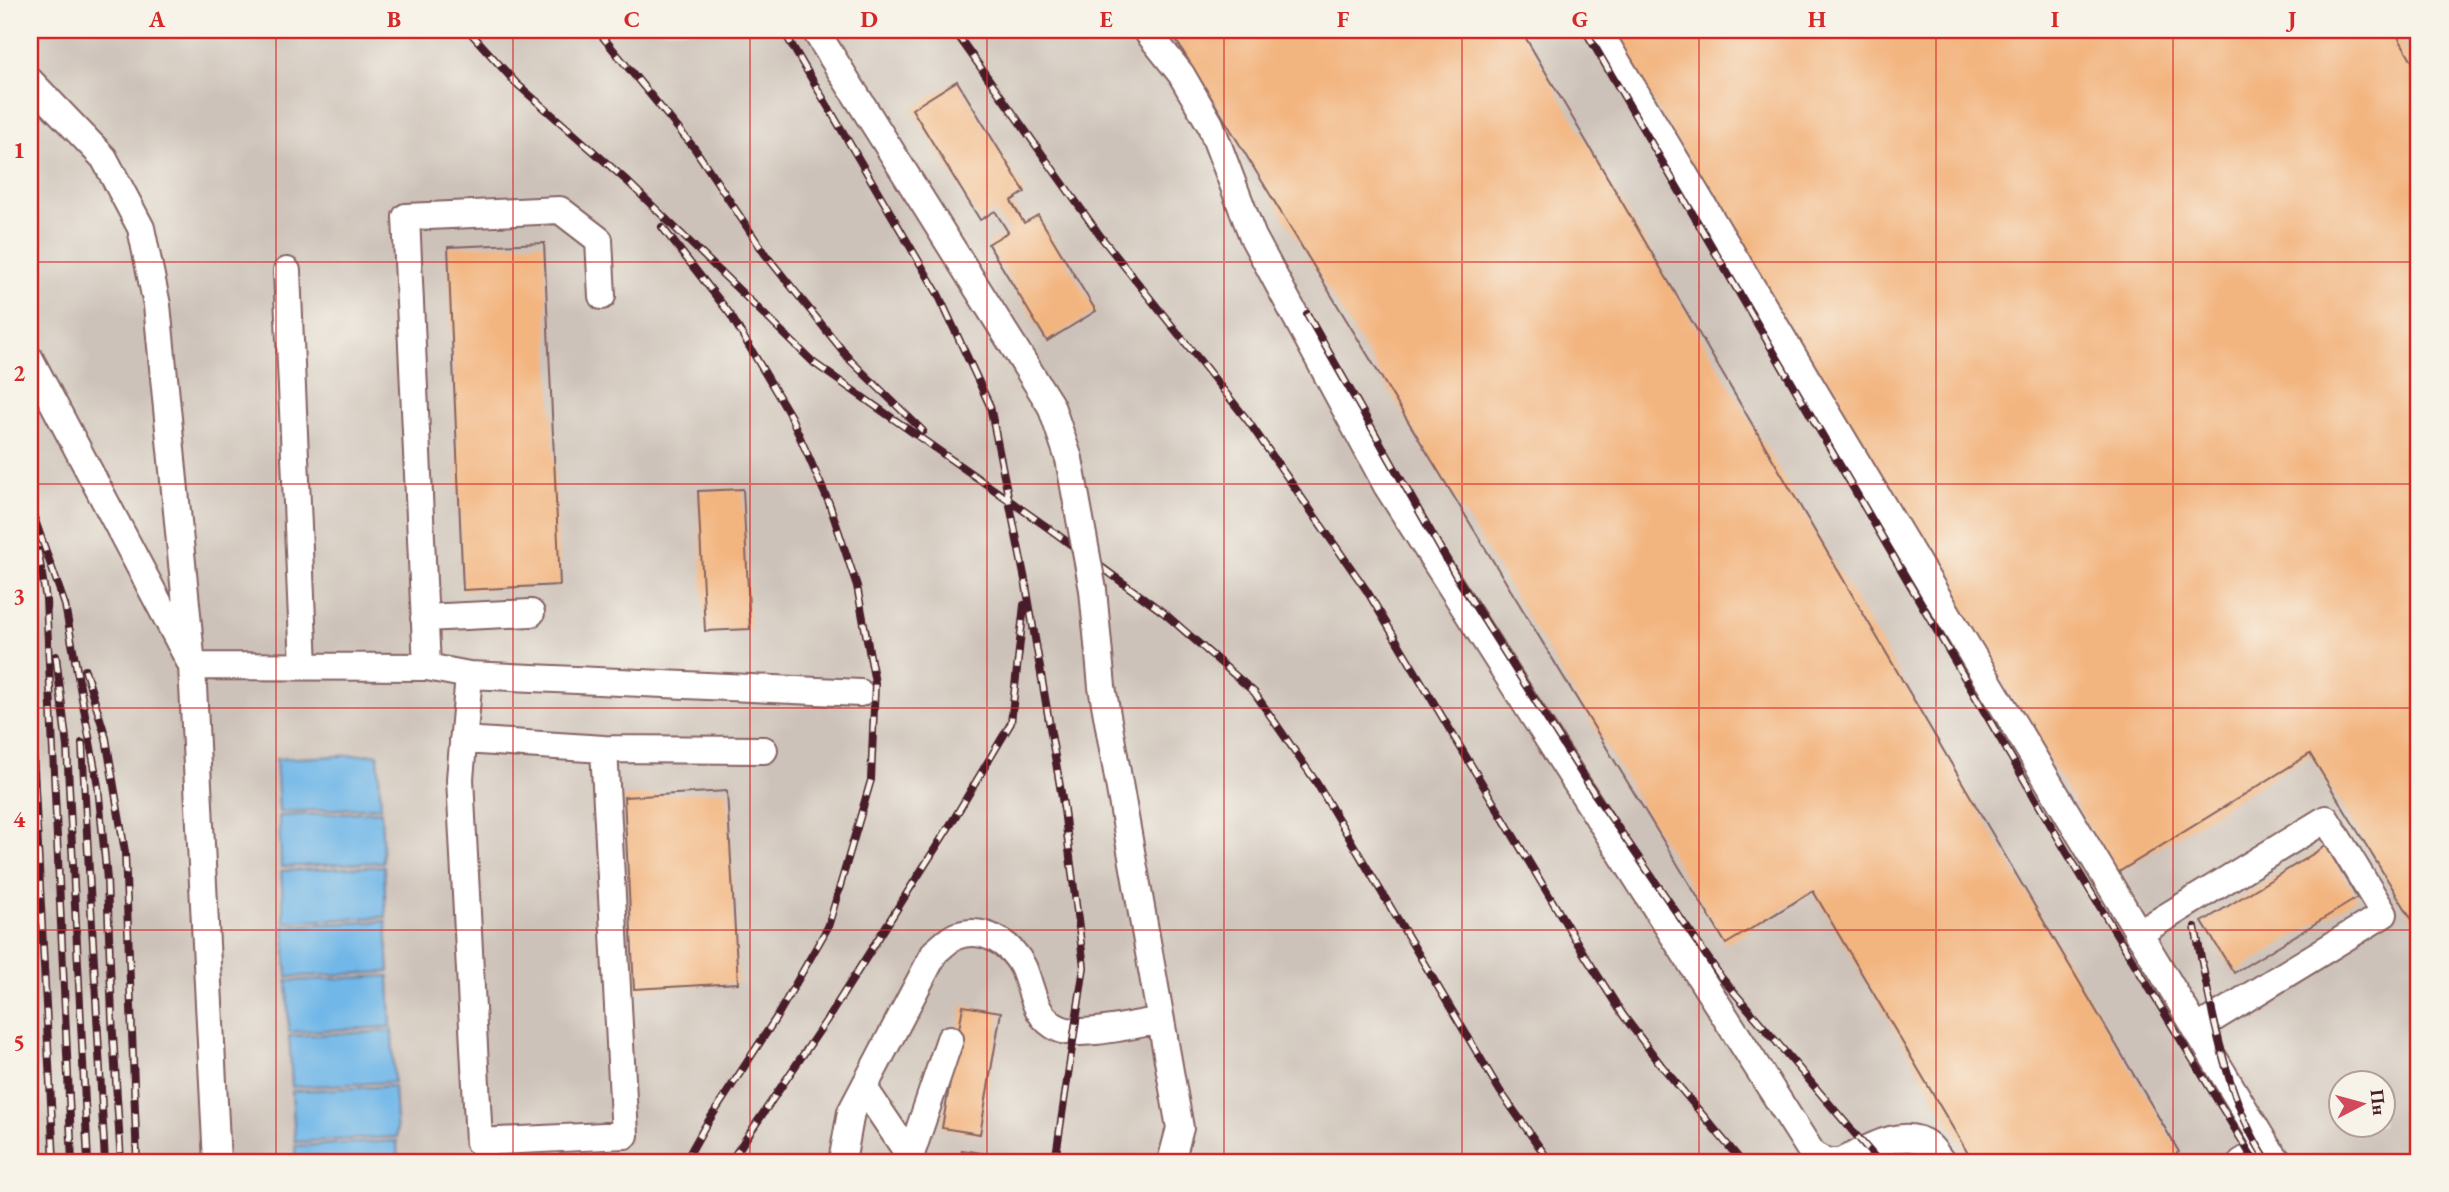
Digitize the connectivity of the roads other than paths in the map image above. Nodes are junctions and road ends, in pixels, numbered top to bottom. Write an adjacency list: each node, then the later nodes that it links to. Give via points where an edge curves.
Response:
1 (815, 30): 19 (lane, bridge, via 1051,406 1069,459 1093,590 1102,687)
2 (1146, 30): 28 (lane, via 1181,74 1210,124 1253,236 1387,486 1812,1153)
3 (1598, 30): 18 (lane)
4 (30, 81): 10 (lane, via 104,158 141,228 157,305)
5 (287, 271): 11 (lane)
6 (602, 296): 9 (lane, via 599,240 560,210 406,216)
7 (30, 359): 10 (lane)
8 (531, 613): 9 (lane)
9 (424, 618): 12 (lane)
10 (192, 666): 11 (lane); 25 (lane)
11 (304, 666): 12 (lane)
12 (426, 667): 13 (lane)
13 (469, 675): 14 (lane); 15 (lane)
14 (860, 693)
15 (463, 740): 16 (lane); 16 (lane, via 460,779 479,1142 625,1135)
16 (604, 749): 17 (lane)
17 (764, 750)
18 (2138, 934): 20 (lane); 20 (lane, via 2326,819 2384,914)
19 (1161, 1020): 22 (lane, via 1075,1033 1059,1029 1043,1018 1023,967 1007,945 983,933 956,936 935,952); 27 (lane, via 1180,1128)
20 (2196, 1029): 23 (lane)
21 (950, 1039): 24 (lane)
22 (864, 1088): 24 (lane); 26 (lane, via 851,1112)
23 (2273, 1155): 31 (lane)
24 (912, 1160)
25 (217, 1162)
26 (842, 1162)
27 (1171, 1162)
28 (1825, 1162)
29 (1833, 1162): 30 (lane, via 1891,1140 1913,1137 1928,1145)
30 (1942, 1162)
31 (2242, 1162)

